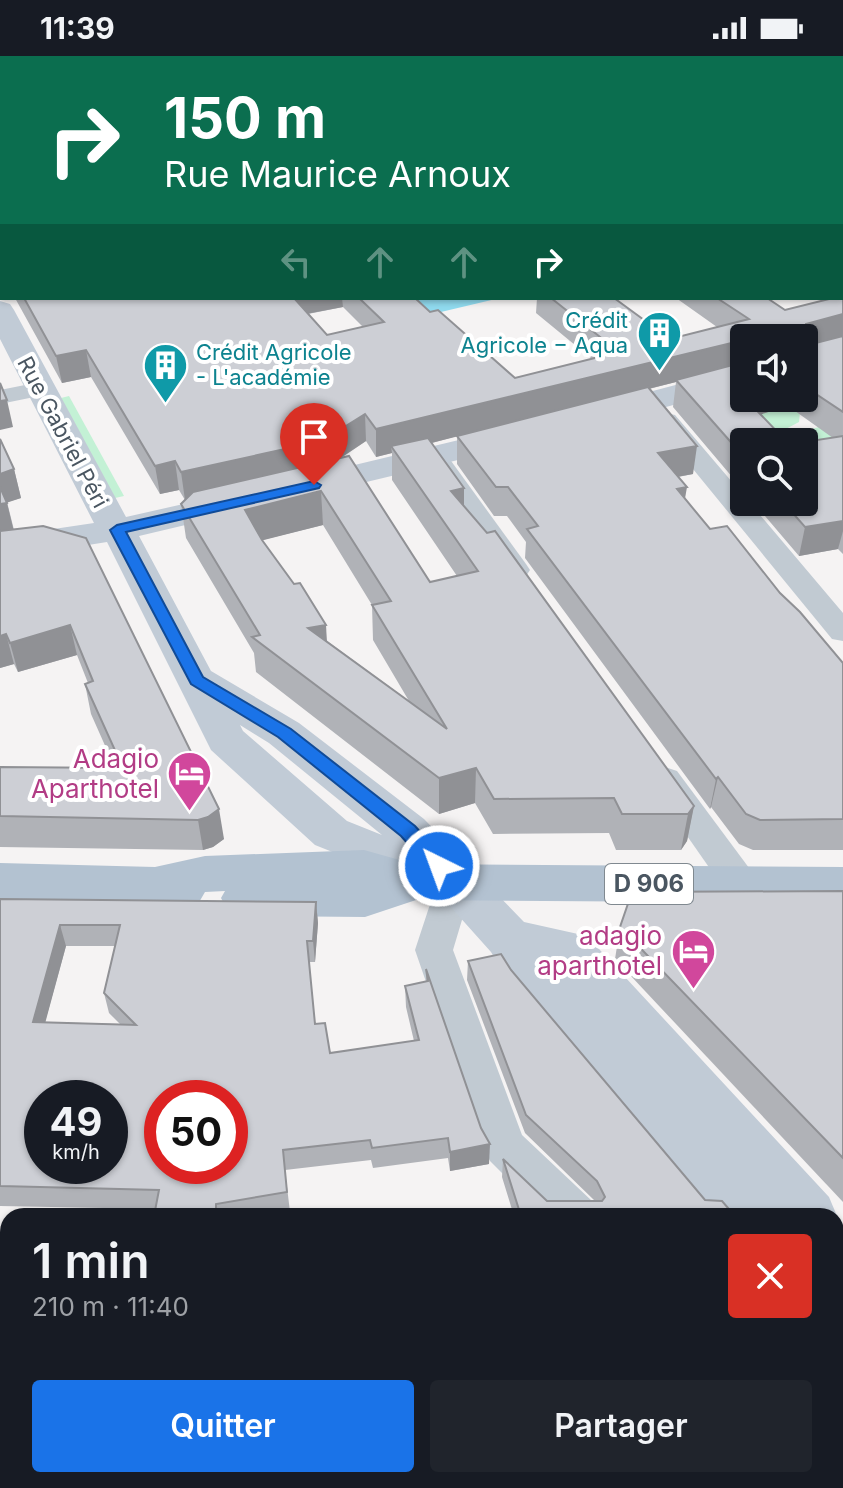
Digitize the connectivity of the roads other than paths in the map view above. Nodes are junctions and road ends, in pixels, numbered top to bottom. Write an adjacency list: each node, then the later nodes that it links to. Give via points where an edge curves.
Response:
1 (0, 310): 3 (main road, Rue Gabriel Péri)
2 (730, 380): 5 (main road)
3 (40, 389): 4 (street); 7 (main road, Rue Gabriel Péri)
4 (0, 397)
5 (651, 402): 6 (main road); 10 (street)
6 (435, 457): 7 (main road); 9 (street)
7 (117, 530): 8 (main road); 13 (main road, Rue Gabriel Péri, via 226,740 331,833)
8 (0, 548)
9 (534, 595)
10 (843, 632)
11 (644, 749): 15 (street)
12 (0, 881): 13 (main road, D 906, via 155,885 208,897 332,900 365,899)
13 (434, 883): 15 (main road, D 906); 16 (main road); 17 (street, via 434,950 505,1147)
14 (843, 885): 15 (main road, D 906)
15 (742, 886)
16 (509, 938): 18 (main road, via 530,973); 19 (main road, via 569,950)
17 (568, 1208)
18 (732, 1208)
19 (801, 1208)

